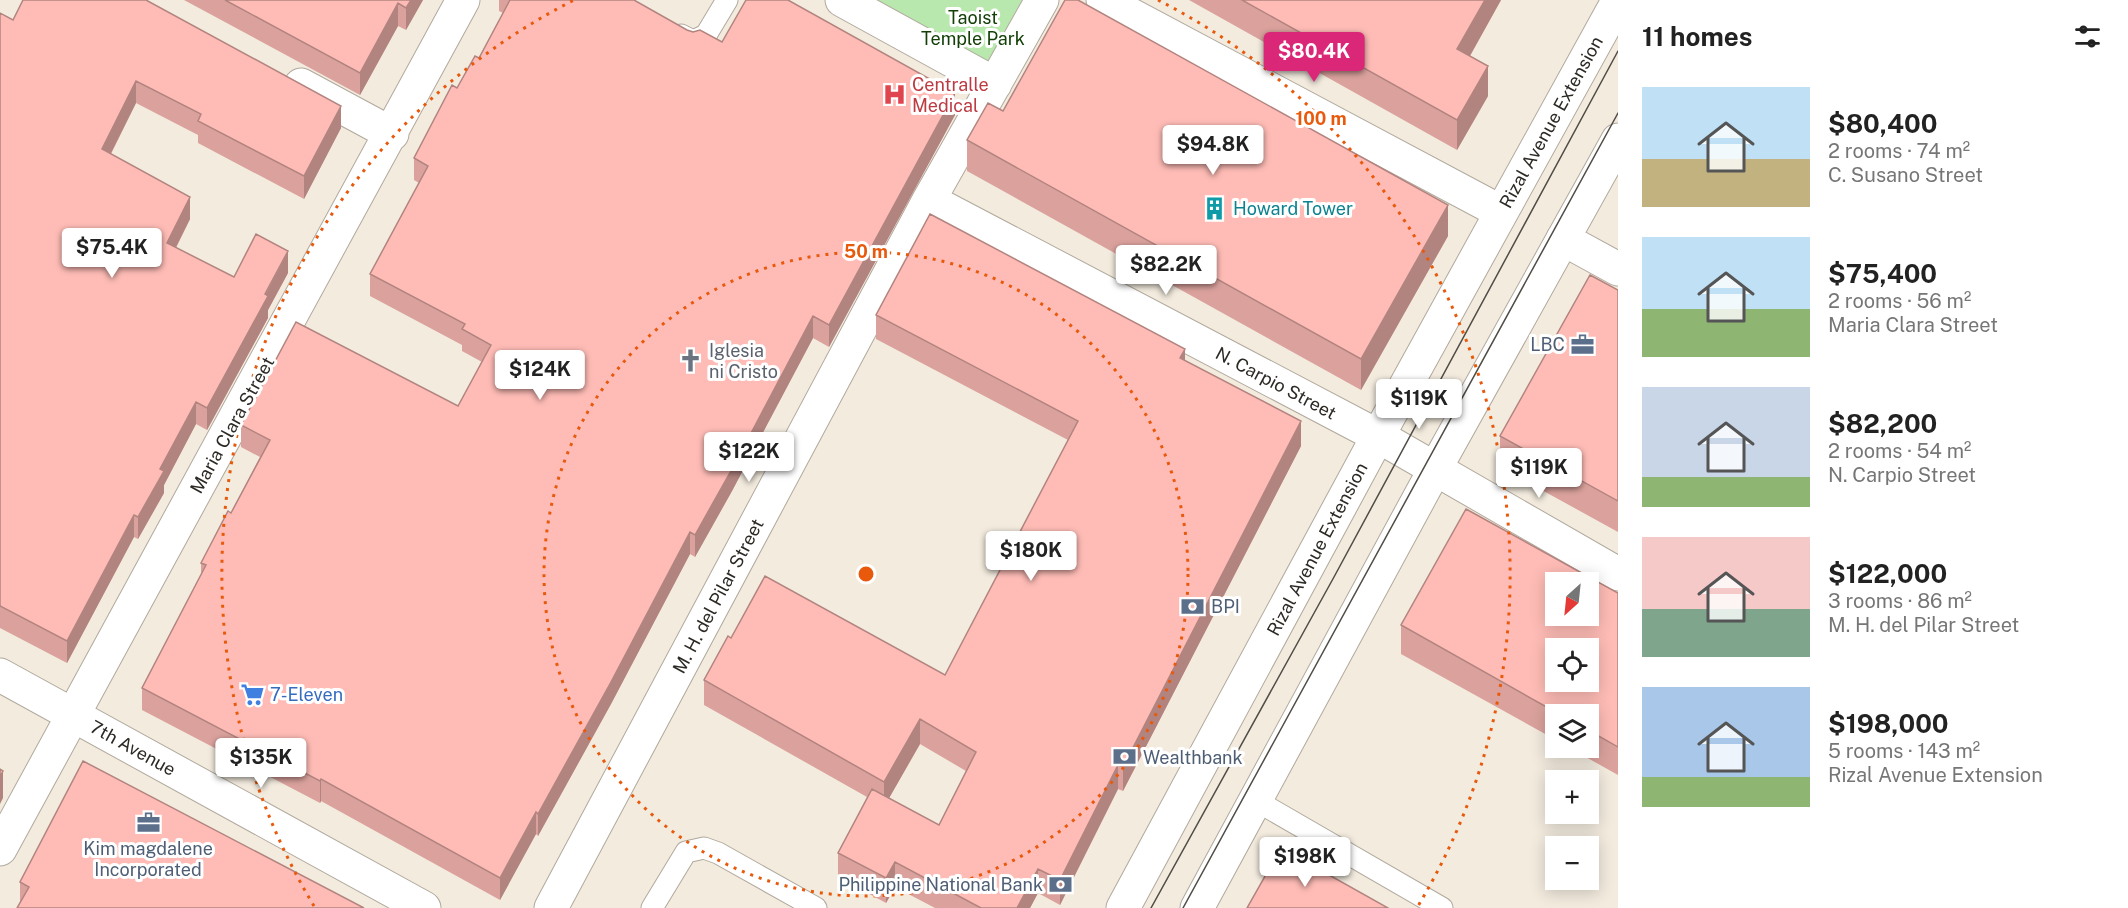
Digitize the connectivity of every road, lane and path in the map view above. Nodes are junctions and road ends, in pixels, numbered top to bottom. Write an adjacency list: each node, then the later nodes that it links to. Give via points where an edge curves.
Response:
1 (463, 0): 10 (street, Maria Clara Street)
2 (727, 0): 7 (lane, via 706,35 693,41)
3 (842, 0): 9 (street)
4 (1042, 0): 9 (street, M. H. del Pilar Street)
5 (1103, 0): 13 (street)
6 (1618, 1): 13 (street, Rizal Avenue Extension)
7 (662, 23)
8 (279, 72): 10 (street)
9 (994, 84): 12 (street, M. H. del Pilar Street)
10 (392, 134): 20 (street, Maria Clara Street)
11 (1618, 140): 14 (street)
12 (929, 200): 16 (street, N. Carpio Street); 24 (street, M. H. del Pilar Street)
13 (1501, 212): 16 (street, Rizal Avenue Extension)
14 (1563, 239): 15 (street); 17 (street)
15 (1618, 269)
16 (1378, 436): 17 (street, N. Carpio Street); 27 (street, Rizal Avenue Extension)
17 (1436, 469): 18 (street, N. Carpio Street); 21 (street)
18 (1618, 574)
19 (0, 675): 20 (street, 7th Avenue)
20 (73, 715): 22 (street, Maria Clara Street); 23 (street, 7th Avenue)
21 (1255, 800): 28 (street); 29 (lane)
22 (0, 849)
23 (424, 908)
24 (551, 908)
25 (652, 908): 26 (lane, via 686,852 704,848)
26 (816, 908)
27 (1123, 908)
28 (1197, 908)
29 (1442, 908)

